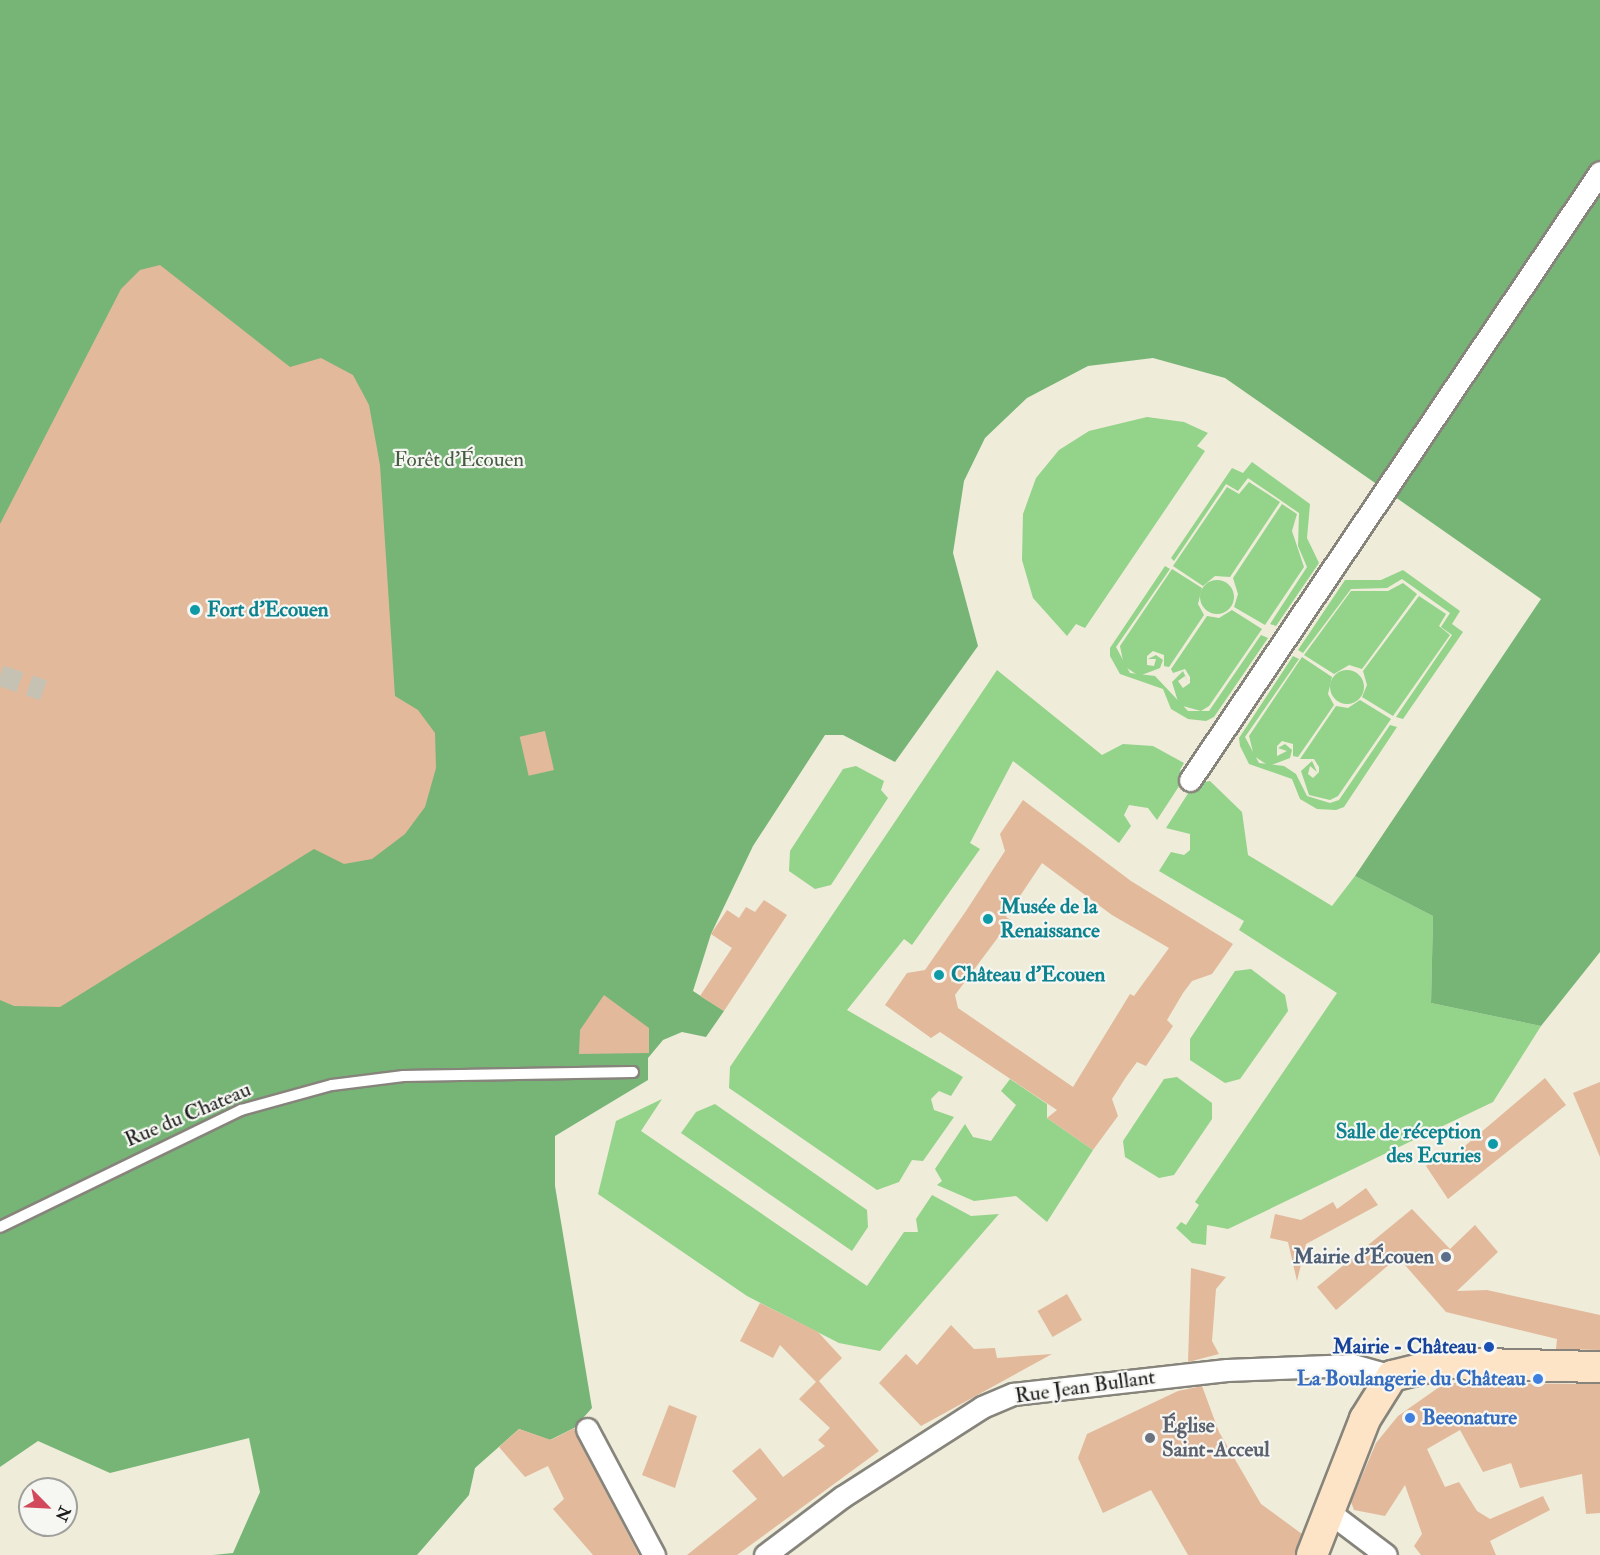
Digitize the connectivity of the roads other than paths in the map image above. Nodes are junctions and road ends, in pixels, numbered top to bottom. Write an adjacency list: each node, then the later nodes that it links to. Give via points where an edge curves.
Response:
1 (1600, 172): 2 (street)
2 (1190, 780)
3 (633, 1072): 4 (lane, Rue du Chateau, via 403,1076 332,1085 241,1110)
4 (0, 1227)
5 (1600, 1366): 6 (main road, via 1444,1363)
6 (1392, 1376): 8 (main road, via 1365,1419); 10 (street, Rue Jean Bullant, via 1353,1365 1216,1371 1013,1394 982,1407 842,1497)
7 (587, 1429): 9 (street)
8 (1329, 1512): 11 (main road); 12 (street)
9 (654, 1555)
10 (765, 1555)
11 (1312, 1555)
12 (1386, 1555)

